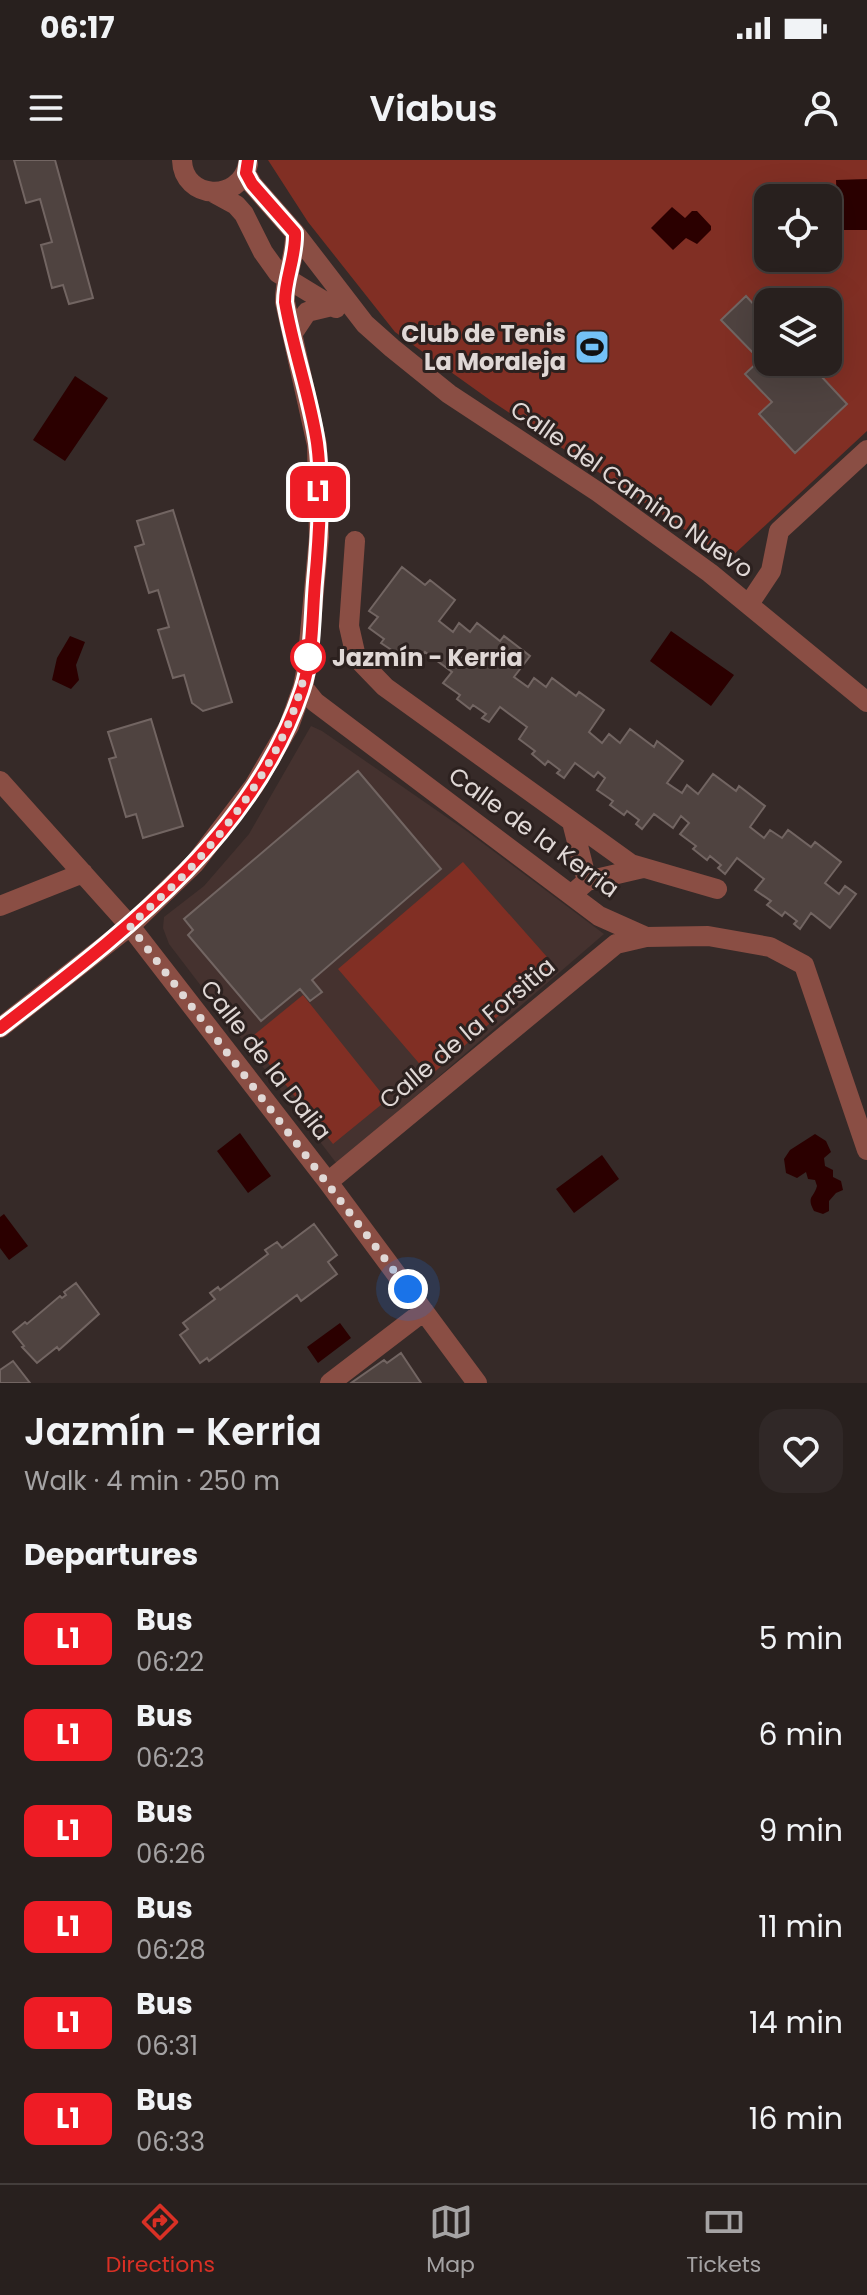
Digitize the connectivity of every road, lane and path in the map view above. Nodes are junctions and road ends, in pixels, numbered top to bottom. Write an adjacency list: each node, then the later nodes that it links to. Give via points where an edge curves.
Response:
1 (180, 161): 3 (street, via 192,183)
2 (247, 166): 3 (street, via 234,187); 4 (street, Calle del Camino Nuevo, via 252,184)
3 (214, 193): 5 (street, via 244,214 263,252)
4 (295, 233): 5 (street); 7 (street, Calle del Camino Nuevo)
5 (286, 280): 6 (street); 8 (street)
6 (332, 306): 7 (street); 8 (street, via 307,312)
7 (365, 324): 11 (street, Calle del Camino Nuevo, via 449,394 598,492)
8 (293, 333): 12 (street, via 317,445 319,537)
9 (867, 450): 11 (street, via 779,531 771,571)
10 (355, 541): 15 (street, via 349,626 356,657 385,687)
11 (749, 604): 13 (street, Calle del Camino Nuevo)
12 (303, 687): 20 (street, Calle de la Kerria, via 315,702); 22 (street, via 289,726 254,786 195,863)
13 (867, 702)
14 (0, 781): 17 (street, Calle de la Dalia)
15 (572, 822): 16 (street); 18 (street)
16 (643, 868): 18 (street); 19 (street)
17 (83, 873): 21 (street); 22 (street, Calle de la Dalia)
18 (587, 881): 20 (street)
19 (717, 889)
20 (571, 895): 23 (street, Calle de la Kerria, via 599,916)
21 (0, 906)
22 (130, 926): 24 (street); 26 (street, Calle de la Dalia)
23 (646, 937): 25 (street, Calle de la Kerria, via 708,936 770,947 804,965); 26 (street, Calle de la Forsitia, via 616,944)
24 (0, 1028)
25 (867, 1150)
26 (328, 1182): 27 (street, Calle de la Dalia)
27 (424, 1311): 28 (street); 29 (street, Calle de la Dalia)
28 (330, 1383)
29 (477, 1383)

